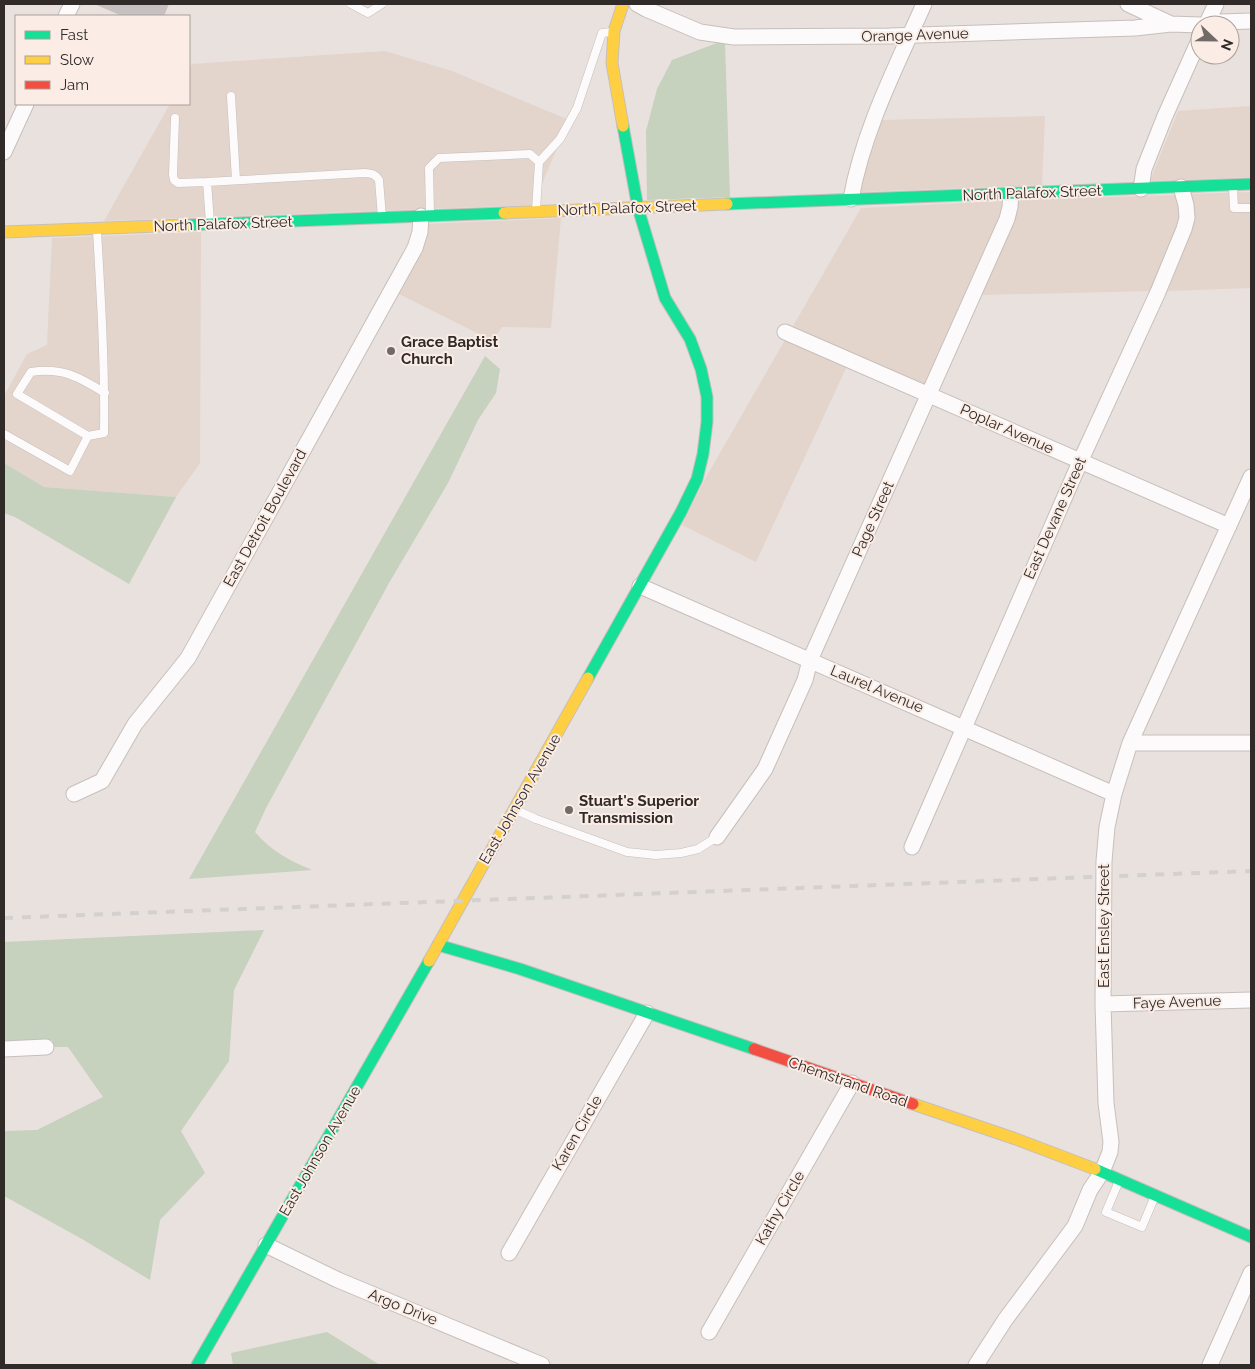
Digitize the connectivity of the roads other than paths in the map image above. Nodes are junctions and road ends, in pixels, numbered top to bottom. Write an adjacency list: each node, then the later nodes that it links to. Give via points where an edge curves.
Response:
1 (351, 4): 2 (lane, via 368,12)
2 (382, 4)
3 (623, 4): 11 (main road, East Johnson Avenue)
4 (637, 4): 12 (street, Orange Avenue, via 700,32 718,36)
5 (924, 4): 12 (street)
6 (1128, 4): 9 (street)
7 (1216, 4): 8 (street)
8 (1209, 15)
9 (1171, 24): 10 (street, Orange Avenue); 12 (street, Orange Avenue)
10 (1190, 25)
11 (614, 31): 18 (lane, via 602,32 577,108 560,139); 27 (main road, East Johnson Avenue, via 612,63)
12 (910, 35): 26 (street, via 868,134)
13 (1190, 60): 24 (street, via 1144,169)
14 (231, 96): 19 (lane)
15 (26, 105): 17 (street)
16 (175, 118): 20 (lane, via 174,180)
17 (4, 152)
18 (539, 162): 29 (lane); 30 (lane, via 530,154 439,158 429,168)
19 (236, 180): 20 (lane); 31 (lane, via 372,173 379,180)
20 (207, 182): 32 (lane)
21 (1251, 184): 22 (main road, North Palafox Street)
22 (1234, 185): 23 (main road, North Palafox Street); 28 (lane, via 1234,208)
23 (1181, 187): 24 (main road, North Palafox Street); 40 (street, East Devane Street, via 1187,218 1184,230)
24 (1141, 188): 25 (main road, North Palafox Street)
25 (1011, 194): 26 (main road, North Palafox Street); 37 (street, Page Street, via 1007,219)
26 (851, 200): 27 (main road, North Palafox Street)
27 (638, 208): 29 (main road, North Palafox Street); 43 (main road, East Johnson Avenue, via 665,298 690,339 702,369 707,396 703,454 697,479)
28 (1251, 208)
29 (536, 212): 30 (main road, North Palafox Street)
30 (425, 216): 31 (main road, North Palafox Street); 48 (street, East Detroit Boulevard, via 415,248 188,658 135,724 102,781)
31 (382, 218): 32 (main road, North Palafox Street)
32 (210, 225): 33 (main road, North Palafox Street)
33 (97, 229): 34 (main road, North Palafox Street); 36 (lane)
34 (4, 232)
35 (785, 332): 37 (street, Poplar Avenue)
36 (105, 392): 39 (lane, via 104,433); 39 (lane, via 68,373 48,369 31,372 17,394)
37 (928, 394): 40 (street, Poplar Avenue); 44 (street, Page Street)
38 (4, 434): 39 (lane, via 70,471)
39 (88, 436)
40 (1080, 462): 42 (street, Poplar Avenue); 45 (street, East Devane Street)
41 (1251, 477): 42 (street, East Ensley Street)
42 (1229, 526): 46 (street, East Ensley Street)
43 (640, 586): 44 (street, Laurel Avenue); 50 (main road, East Johnson Avenue)
44 (810, 660): 45 (street, Laurel Avenue); 51 (street, Page Street, via 805,680 765,769)
45 (965, 727): 49 (street, Laurel Avenue); 52 (street, East Devane Street)
46 (1130, 743): 47 (street); 49 (street, East Ensley Street)
47 (1251, 743)
48 (74, 794)
49 (1114, 794): 55 (street, East Ensley Street, via 1104,861)
50 (515, 810): 51 (lane, via 627,852 681,853 698,850); 53 (main road, East Johnson Avenue)
51 (718, 837)
52 (912, 847)
53 (438, 945): 56 (main road, Chemstrand Road); 64 (main road, East Johnson Avenue)
54 (1251, 1000): 55 (street, Faye Avenue)
55 (1103, 1004): 60 (street, East Ensley Street, via 1106,1103 1111,1142)
56 (647, 1013): 59 (main road, Chemstrand Road); 65 (street, Karen Circle)
57 (46, 1047): 58 (street)
58 (4, 1049)
59 (852, 1083): 60 (main road, Chemstrand Road); 67 (street, Kathy Circle)
60 (1102, 1172): 61 (main road, Chemstrand Road); 70 (street, East Ensley Street, via 1090,1190 1075,1226)
61 (1120, 1179): 62 (main road, Chemstrand Road); 62 (lane, via 1106,1212 1142,1227)
62 (1156, 1195): 63 (main road, Chemstrand Road)
63 (1251, 1238)
64 (266, 1244): 68 (main road, East Johnson Avenue); 69 (street, Argo Drive, via 338,1280)
65 (509, 1253)
66 (1251, 1273): 71 (street)
67 (709, 1332)
68 (197, 1365)
69 (542, 1365)
70 (976, 1365)
71 (1210, 1365)

